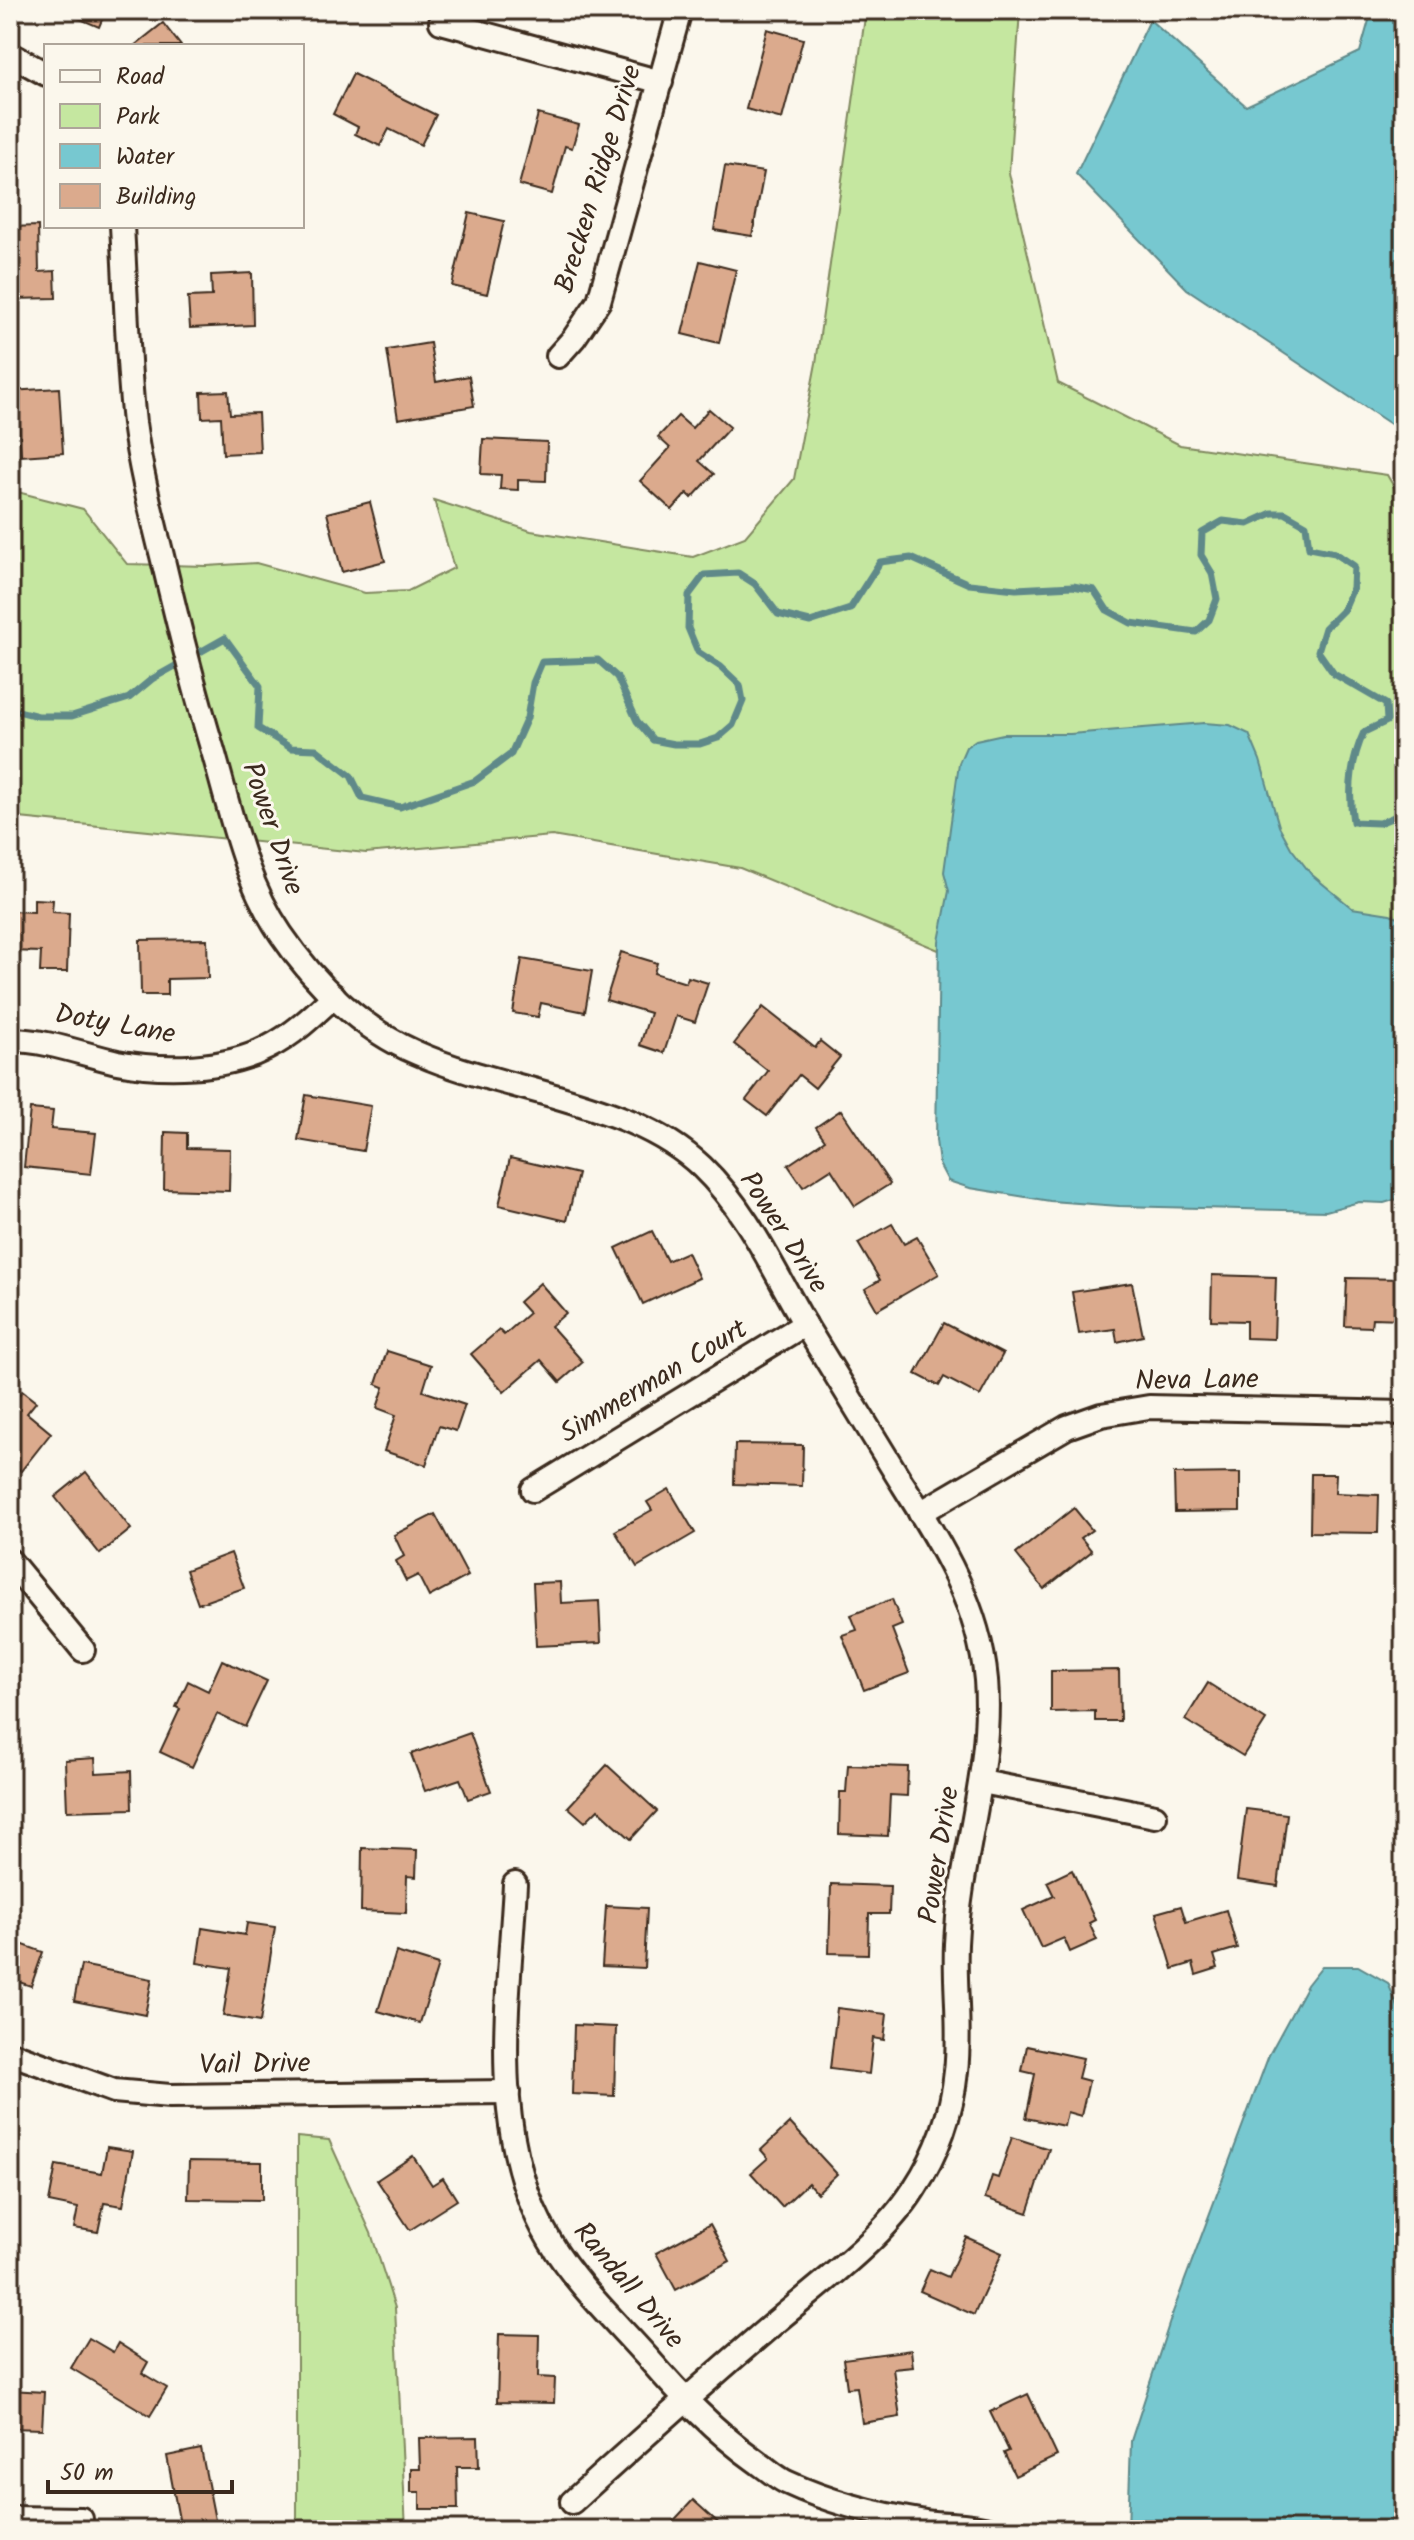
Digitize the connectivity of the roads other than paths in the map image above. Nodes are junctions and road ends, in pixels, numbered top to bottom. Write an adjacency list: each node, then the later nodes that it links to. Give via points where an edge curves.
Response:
1 (680, 10): 5 (street, Brecken Ridge Drive)
2 (441, 22): 5 (street)
3 (10, 54): 4 (street)
4 (44, 73)
5 (661, 82): 7 (street, Brecken Ridge Drive, via 599,301)
6 (122, 228): 8 (street, Power Drive, via 134,422 146,491 206,729 256,890 313,977)
7 (558, 356)
8 (334, 996): 9 (street, Doty Lane, via 302,1027 265,1049 221,1063 162,1067); 10 (street, Power Drive, via 365,1024 409,1050 655,1131 702,1167 742,1215)
9 (10, 1040)
10 (805, 1324): 12 (street, Simmerman Court); 13 (street, Power Drive)
11 (1404, 1413): 13 (street, Neva Lane, via 1149,1407 1101,1415 1067,1427)
12 (533, 1490)
13 (920, 1513): 16 (street, Power Drive, via 952,1566 979,1639 987,1722)
14 (10, 1561): 15 (street)
15 (83, 1650)
16 (982, 1782): 17 (street); 21 (street, Power Drive, via 957,1932 957,2066 939,2143 900,2209)
17 (1155, 1816)
18 (515, 1884): 20 (street, Randall Drive)
19 (10, 2053): 20 (street, Vail Drive, via 114,2091 170,2096)
20 (508, 2092): 21 (street, Randall Drive, via 520,2175 551,2243)
21 (684, 2400): 22 (street, Power Drive); 25 (street, Randall Drive, via 784,2481 845,2504)
22 (572, 2502)
23 (10, 2518): 24 (street)
24 (81, 2519)
25 (934, 2526): 26 (street, Randall Drive, via 975,2524)
26 (992, 2530)

